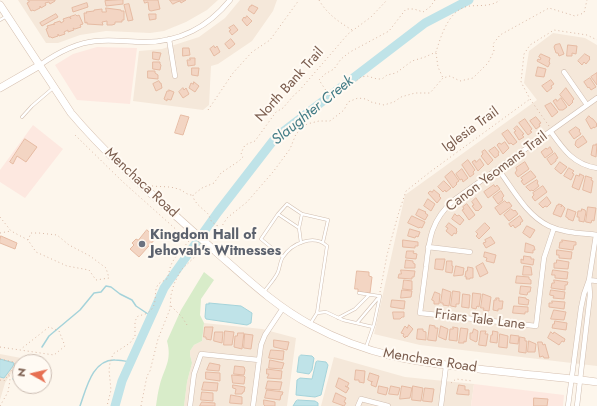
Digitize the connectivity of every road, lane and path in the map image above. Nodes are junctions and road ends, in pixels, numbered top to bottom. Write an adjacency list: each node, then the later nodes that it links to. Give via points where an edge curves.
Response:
1 (230, 0): 12 (street, via 203,26)
2 (299, 0): 24 (path, via 270,40 252,52 233,73)
3 (319, 0): 11 (path, via 336,20)
4 (387, 0): 11 (path, North Bank Trail, via 371,17)
5 (435, 0): 14 (path, via 423,12 406,9 389,31 350,52 319,80 329,95 334,96 361,78 367,76 382,79 396,73 412,61)
6 (500, 0): 14 (path, via 488,5 460,9 440,37)
7 (587, 0): 18 (path, via 584,12 575,16 549,8 500,35 493,44 494,50 488,63 473,78 460,81 450,76)
8 (0, 5): 9 (main road, Menchaca Road)
9 (7, 16): 10 (lane); 15 (main road, Menchaca Road)
10 (0, 20)
11 (353, 30): 31 (path, North Bank Trail, via 283,108 276,112 255,141 245,145 241,153 243,157 221,173 214,183 202,188)
12 (169, 39): 15 (street, via 146,42 96,41 74,46); 17 (street)
13 (597, 40): 22 (path, via 587,35 554,30 530,45 524,54 520,82)
14 (436, 52): 18 (path)
15 (40, 64): 19 (main road, Menchaca Road); 20 (main road)
16 (564, 72): 23 (street)
17 (175, 76)
18 (443, 78): 38 (path, via 430,93 415,93 384,105 358,98 348,102 344,110 330,121 307,124 296,134 290,149 273,172 247,202 227,218)
19 (54, 87): 25 (lane); 30 (main road, Menchaca Road, via 90,135)
20 (0, 88)
21 (597, 98): 23 (street, Canon Yeomans Trail)
22 (530, 99): 26 (path); 54 (path, Iglesia Trail, via 406,191 387,255)
23 (587, 105): 26 (street, Canon Yeomans Trail)
24 (208, 110)
25 (22, 117)
26 (550, 129): 28 (street, via 573,159); 29 (street, Canon Yeomans Trail)
27 (75, 135): 78 (path, via 189,241 175,257 166,280 156,286 153,308 138,316 135,322 135,336 130,343 113,354 108,370 111,390)
28 (597, 168)
29 (498, 169): 36 (street, via 528,210); 45 (street, Canon Yeomans Trail, via 449,205 440,215)
30 (141, 186): 31 (path, via 168,187); 51 (main road, Menchaca Road, bridge)
31 (193, 196): 38 (path, via 208,214 211,222 217,225)
32 (278, 214): 33 (lane, via 287,204); 35 (lane); 48 (lane, via 261,239)
33 (302, 214): 35 (lane); 43 (lane, via 328,220)
34 (0, 217): 37 (path)
35 (299, 228): 44 (lane)
36 (554, 228): 41 (street); 58 (street, Friars Tale Lane, via 544,258 536,326)
37 (11, 231): 39 (path); 42 (path)
38 (218, 231): 40 (path)
39 (0, 233)
40 (215, 234)
41 (597, 235): 49 (street)
42 (28, 240): 42 (path, via 36,252 67,266 89,270 96,280 109,278 106,268 57,235 31,233)
43 (323, 242): 44 (lane, via 311,240); 57 (lane, via 327,246)
44 (301, 243): 48 (lane, via 291,248)
45 (428, 247): 46 (street); 58 (street, Canon Yeomans Trail)
46 (470, 252)
47 (199, 253): 55 (path, via 181,270 174,284)
48 (283, 257): 51 (lane, via 278,272)
49 (589, 280): 50 (street); 71 (street, via 581,308); 74 (street, via 590,295)
50 (597, 281)
51 (263, 293): 56 (main road, Menchaca Road)
52 (359, 293): 53 (lane)
53 (369, 295): 54 (lane); 59 (lane, via 355,309)
54 (380, 296): 60 (lane); 63 (lane)
55 (170, 306): 61 (path); 79 (path, via 154,352)
56 (283, 308): 62 (main road, Menchaca Road); 68 (street, via 263,340)
57 (317, 313): 59 (lane, via 326,312); 62 (lane)
58 (420, 313)
59 (338, 318): 60 (lane)
60 (357, 323): 63 (lane)
61 (187, 325)
62 (309, 325): 66 (main road, Menchaca Road)
63 (374, 327): 66 (lane)
64 (0, 347): 65 (path)
65 (21, 349): 65 (path, via 54,355 65,346 58,330 49,327)
66 (365, 350): 69 (main road, Menchaca Road)
67 (0, 359): 70 (path, via 14,362 15,365)
68 (259, 360): 80 (street, via 201,354 194,374); 81 (street)
69 (446, 366): 71 (main road, Menchaca Road); 84 (street)
70 (9, 374): 72 (path, via 4,381); 77 (path, via 8,392)
71 (572, 379): 74 (main road, Menchaca Road); 85 (street)
72 (0, 380)
73 (473, 380): 76 (path, via 456,379)
74 (581, 380): 75 (main road, Menchaca Road); 86 (street)
75 (597, 382)
76 (451, 383)
77 (0, 406)
78 (107, 406)
79 (141, 406)
80 (190, 406)
81 (253, 406)
82 (358, 406): 83 (street, via 361,399)
83 (388, 406)
84 (441, 406)
85 (568, 406)
86 (577, 406)

